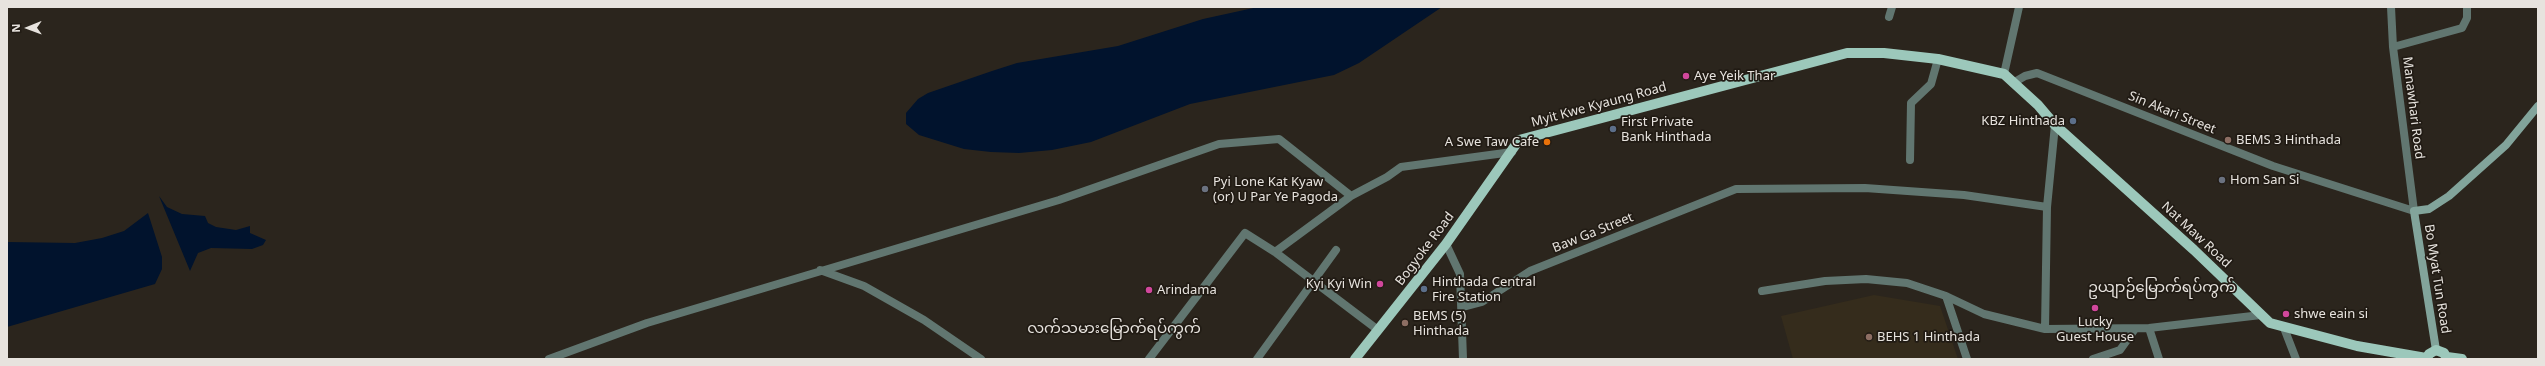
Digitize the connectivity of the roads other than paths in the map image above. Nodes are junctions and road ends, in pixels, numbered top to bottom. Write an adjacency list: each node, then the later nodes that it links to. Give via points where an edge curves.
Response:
1 (1892, 7): 5 (street)
2 (2019, 7): 8 (street)
3 (2391, 7): 6 (street, Manawhari Road)
4 (2467, 7): 6 (street, via 2467,18 2462,28)
5 (1889, 17)
6 (2393, 47): 16 (street, Manawhari Road)
7 (1938, 59): 8 (main road, Myit Kwe Kyaung Road); 12 (main road, Myit Kwe Kyaung Road, via 1884,53 1847,53 1519,140); 13 (street, via 1931,84 1911,103)
8 (2004, 74): 9 (main road, Nat Maw Road)
9 (2013, 83): 11 (main road, Nat Maw Road); 16 (street, Sin Akari Street, via 2036,72 2273,166)
10 (2538, 106): 16 (main road, Bo Myat Tun Road, via 2506,145 2449,196 2429,209)
11 (2055, 124): 15 (street); 25 (main road, Nat Maw Road, via 2194,250)
12 (1512, 152): 14 (street, via 1401,167); 17 (main road, Bogyoke Road)
13 (1910, 160)
14 (1351, 196): 19 (street); 20 (street, via 1279,139 1219,144 1059,200)
15 (2047, 207): 24 (street, Baw Ga Street, via 1964,195 1865,188 1736,189 1530,271 1482,302); 28 (street)
16 (2414, 211): 31 (main road, Bo Myat Tun Road)
17 (1446, 244): 24 (street, via 1460,274); 30 (main road, Bogyoke Road)
18 (1336, 250): 21 (street)
19 (1275, 252): 21 (street); 36 (street, via 1245,233)
20 (820, 270): 34 (street, via 647,323); 35 (street, via 864,286 924,320)
21 (1314, 282): 30 (street); 37 (street)
22 (1762, 291): 23 (street, via 1825,281 1866,279 1907,283)
23 (1946, 296): 28 (street, via 1984,314); 40 (street)
24 (1463, 307): 39 (street)
25 (2261, 315): 26 (street); 27 (main road, Nat Maw Road, via 2270,323)
26 (2149, 328): 29 (street); 42 (street)
27 (2284, 328): 32 (main road, Nat Maw Road, via 2357,346); 43 (street)
28 (2045, 329): 29 (street)
29 (2135, 329): 41 (street, via 2120,350)
30 (1378, 330): 38 (main road, Bogyoke Road)
31 (2436, 350): 32 (main road, via 2431,351); 33 (main road, via 2442,351)
32 (2426, 358)
33 (2447, 358): 44 (main road)
34 (549, 359)
35 (981, 359)
36 (1149, 359)
37 (1257, 359)
38 (1355, 359)
39 (1462, 359)
40 (1967, 359)
41 (2092, 359)
42 (2159, 359)
43 (2296, 359)
44 (2462, 359)

